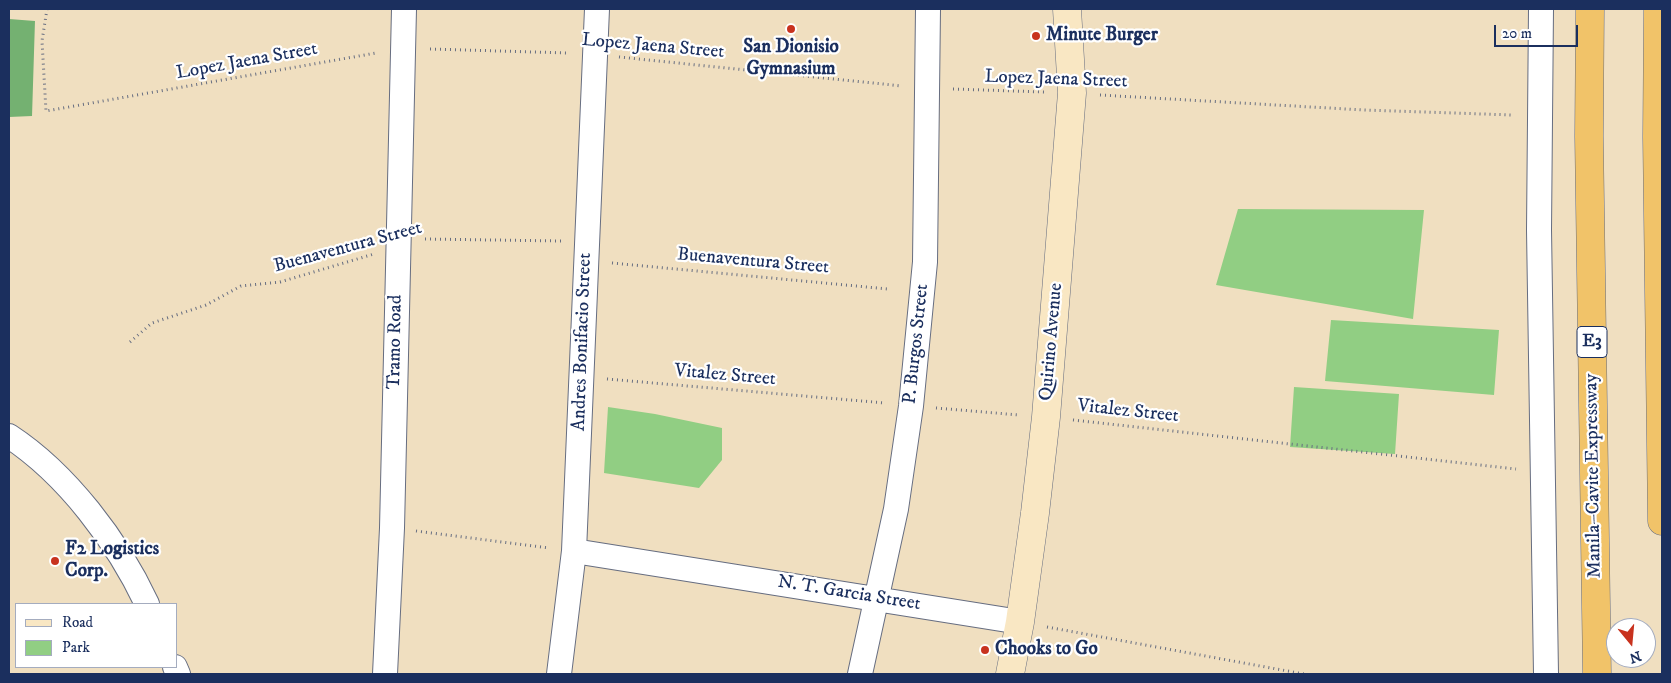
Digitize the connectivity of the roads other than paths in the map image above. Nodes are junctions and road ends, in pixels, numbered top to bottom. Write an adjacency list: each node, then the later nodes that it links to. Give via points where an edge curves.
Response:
1 (404, 9): 14 (street, Tramo Road, via 392,528)
2 (597, 9): 10 (street, Andres Bonifacio Street)
3 (928, 9): 11 (street, P. Burgos Street, via 925,262 911,406 896,509)
4 (1067, 9): 13 (main road, Quirino Avenue, via 1072,93 1046,417)
5 (1541, 9): 18 (street, via 1539,230)
6 (1590, 9): 19 (highway, Manila–Cavite Expressway / E3)
7 (1658, 9): 9 (highway)
8 (9, 436): 12 (street, via 67,484 112,542)
9 (1662, 521)
10 (574, 551): 11 (street, N. T. Garcia Street); 15 (street, Andres Bonifacio Street)
11 (876, 598): 13 (street, N. T. Garcia Street); 16 (street, P. Burgos Street)
12 (146, 603)
13 (1020, 622): 17 (main road, Quirino Avenue)
14 (384, 674)
15 (559, 674)
16 (860, 674)
17 (1010, 674)
18 (1546, 674)
19 (1597, 674)

